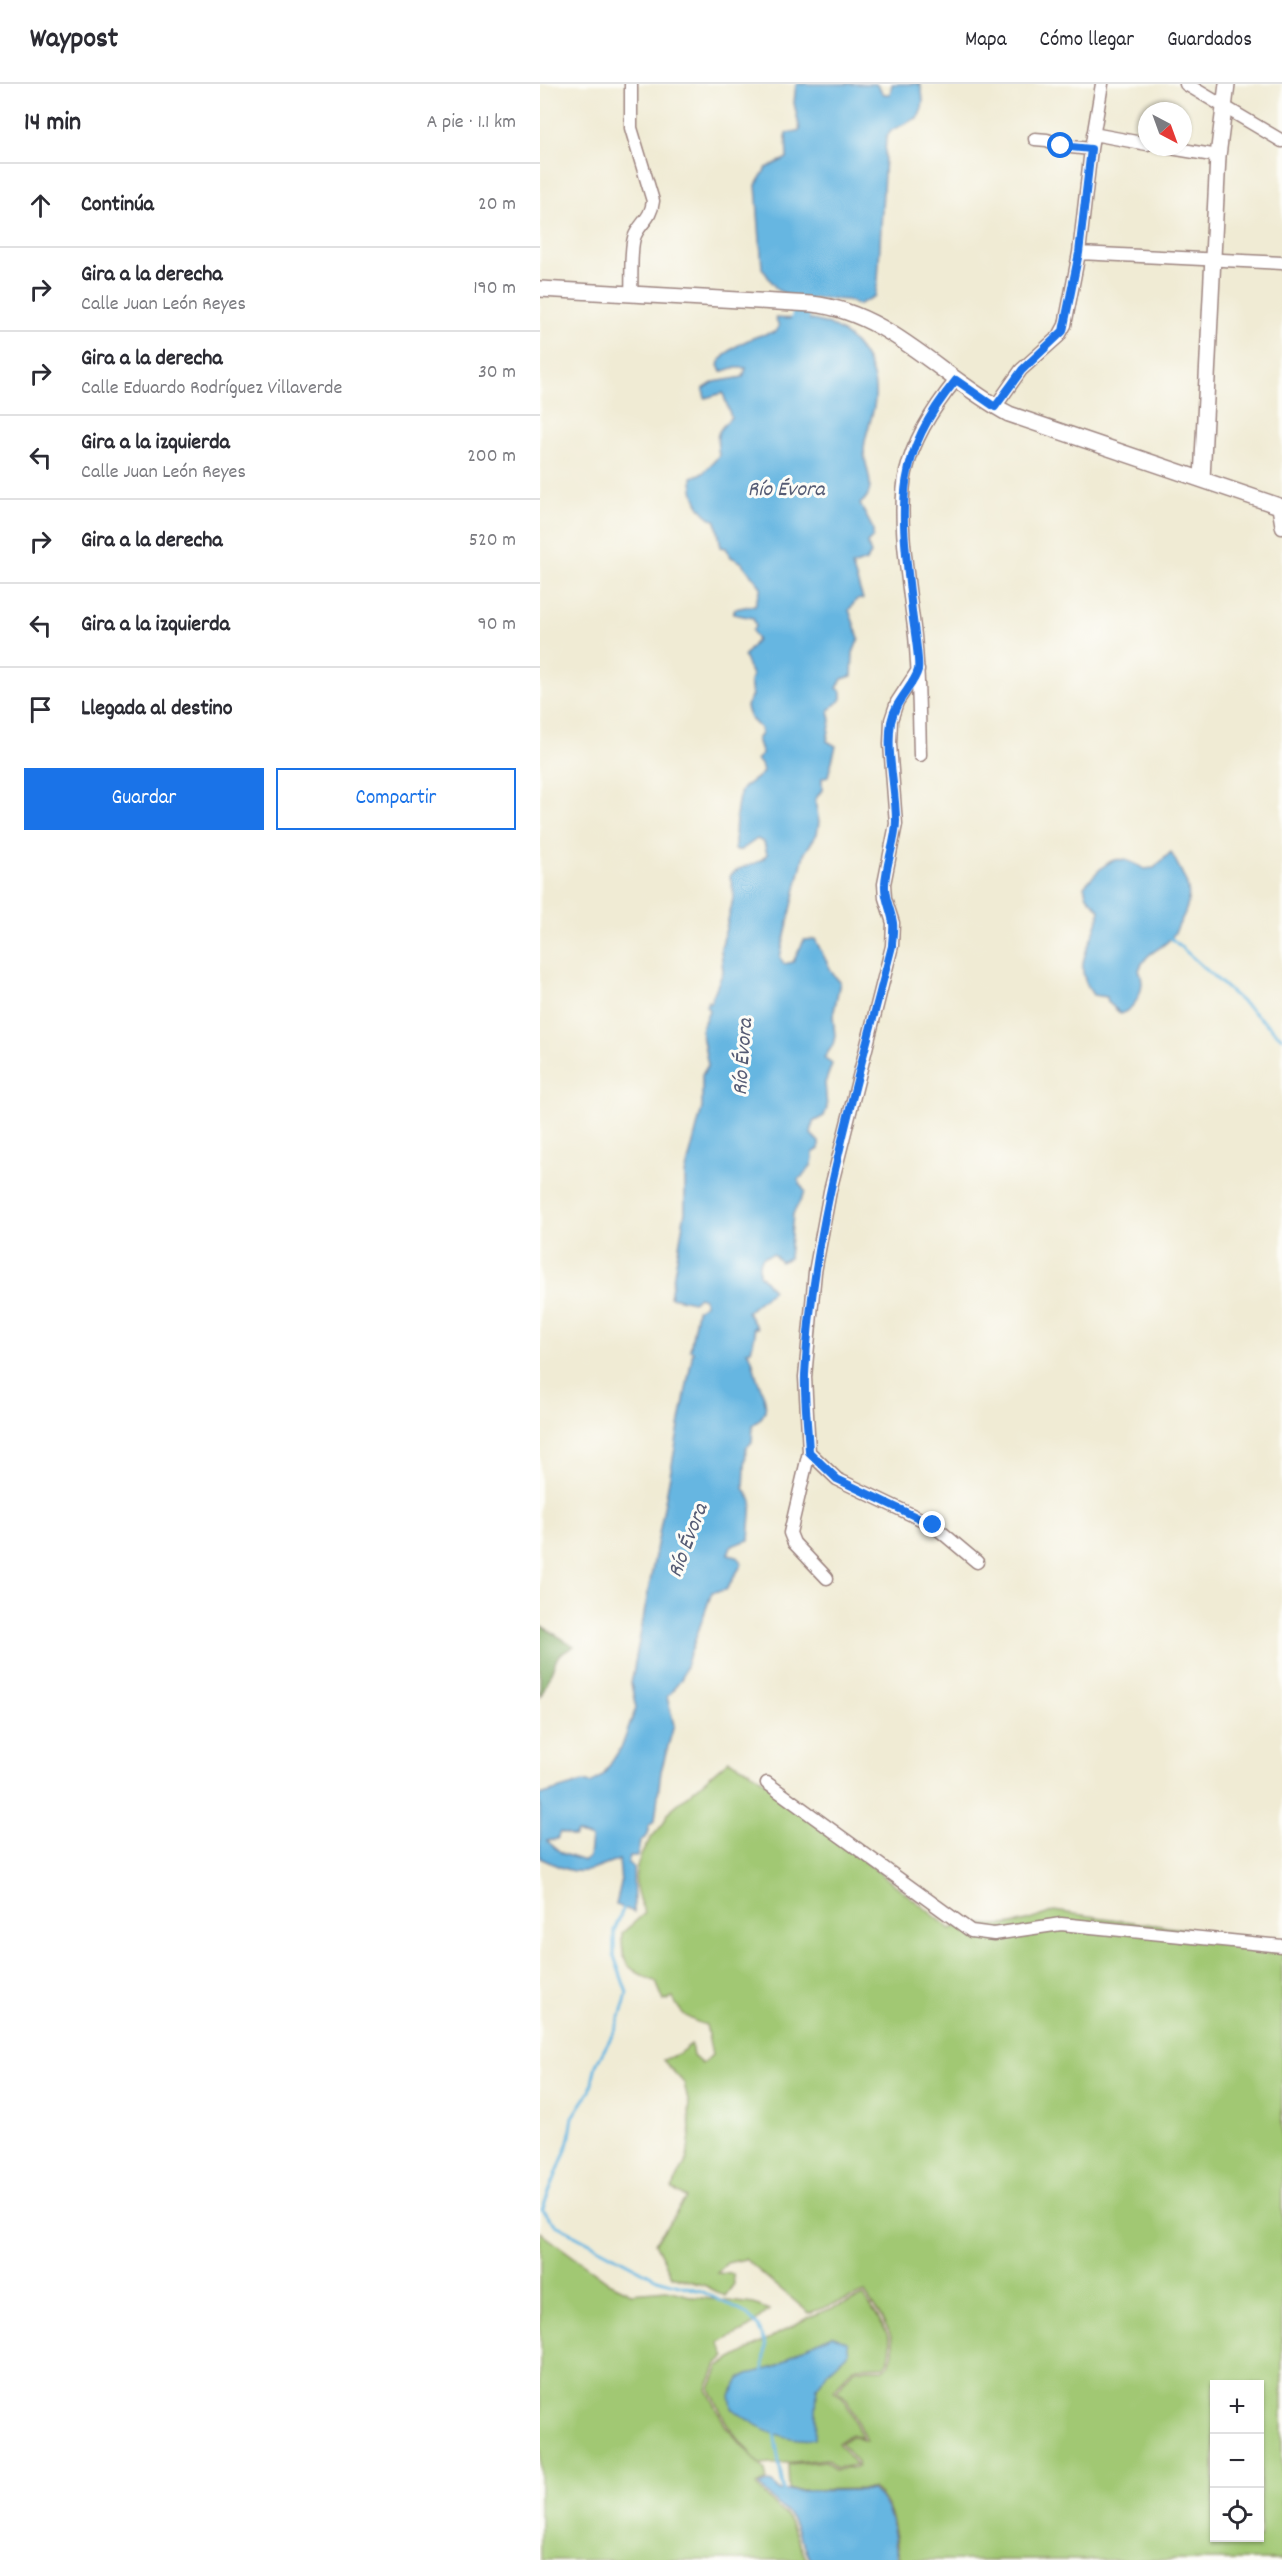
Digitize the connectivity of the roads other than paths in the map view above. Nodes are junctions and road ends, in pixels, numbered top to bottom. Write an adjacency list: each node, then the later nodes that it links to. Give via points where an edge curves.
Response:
1 (631, 84): 17 (street, via 631,128 653,201 652,212 632,244)
2 (1102, 84): 6 (street)
3 (1186, 84): 5 (street)
4 (1227, 84): 5 (street)
5 (1222, 106): 8 (street); 12 (street)
6 (1093, 134): 9 (street); 10 (street)
7 (1035, 139): 10 (street)
8 (1282, 141)
9 (1138, 142)
10 (1091, 149): 13 (street)
11 (1192, 152): 12 (street)
12 (1218, 156): 14 (street)
13 (1079, 253): 14 (street); 19 (street, via 1063,331 1022,370)
14 (1213, 260): 15 (street); 20 (street)
15 (1282, 263)
16 (540, 290): 17 (street)
17 (630, 296): 18 (street, via 828,306 849,311 879,326)
18 (956, 380): 19 (street); 23 (street, via 922,431 906,474 904,527)
19 (995, 407): 20 (street, via 1026,421)
20 (1202, 478): 21 (street)
21 (1280, 506): 22 (street)
22 (1282, 528)
23 (918, 670): 24 (street); 25 (street, via 897,702 891,720 896,824 885,898 893,923 892,946 830,1191 814,1272 805,1377)
24 (920, 756)
25 (809, 1452): 26 (street, via 837,1479 933,1525); 27 (street, via 790,1533 794,1543)
26 (977, 1562)
27 (826, 1578)
28 (767, 1783): 29 (street, via 970,1931 994,1934 1061,1924)
29 (1282, 1946)

